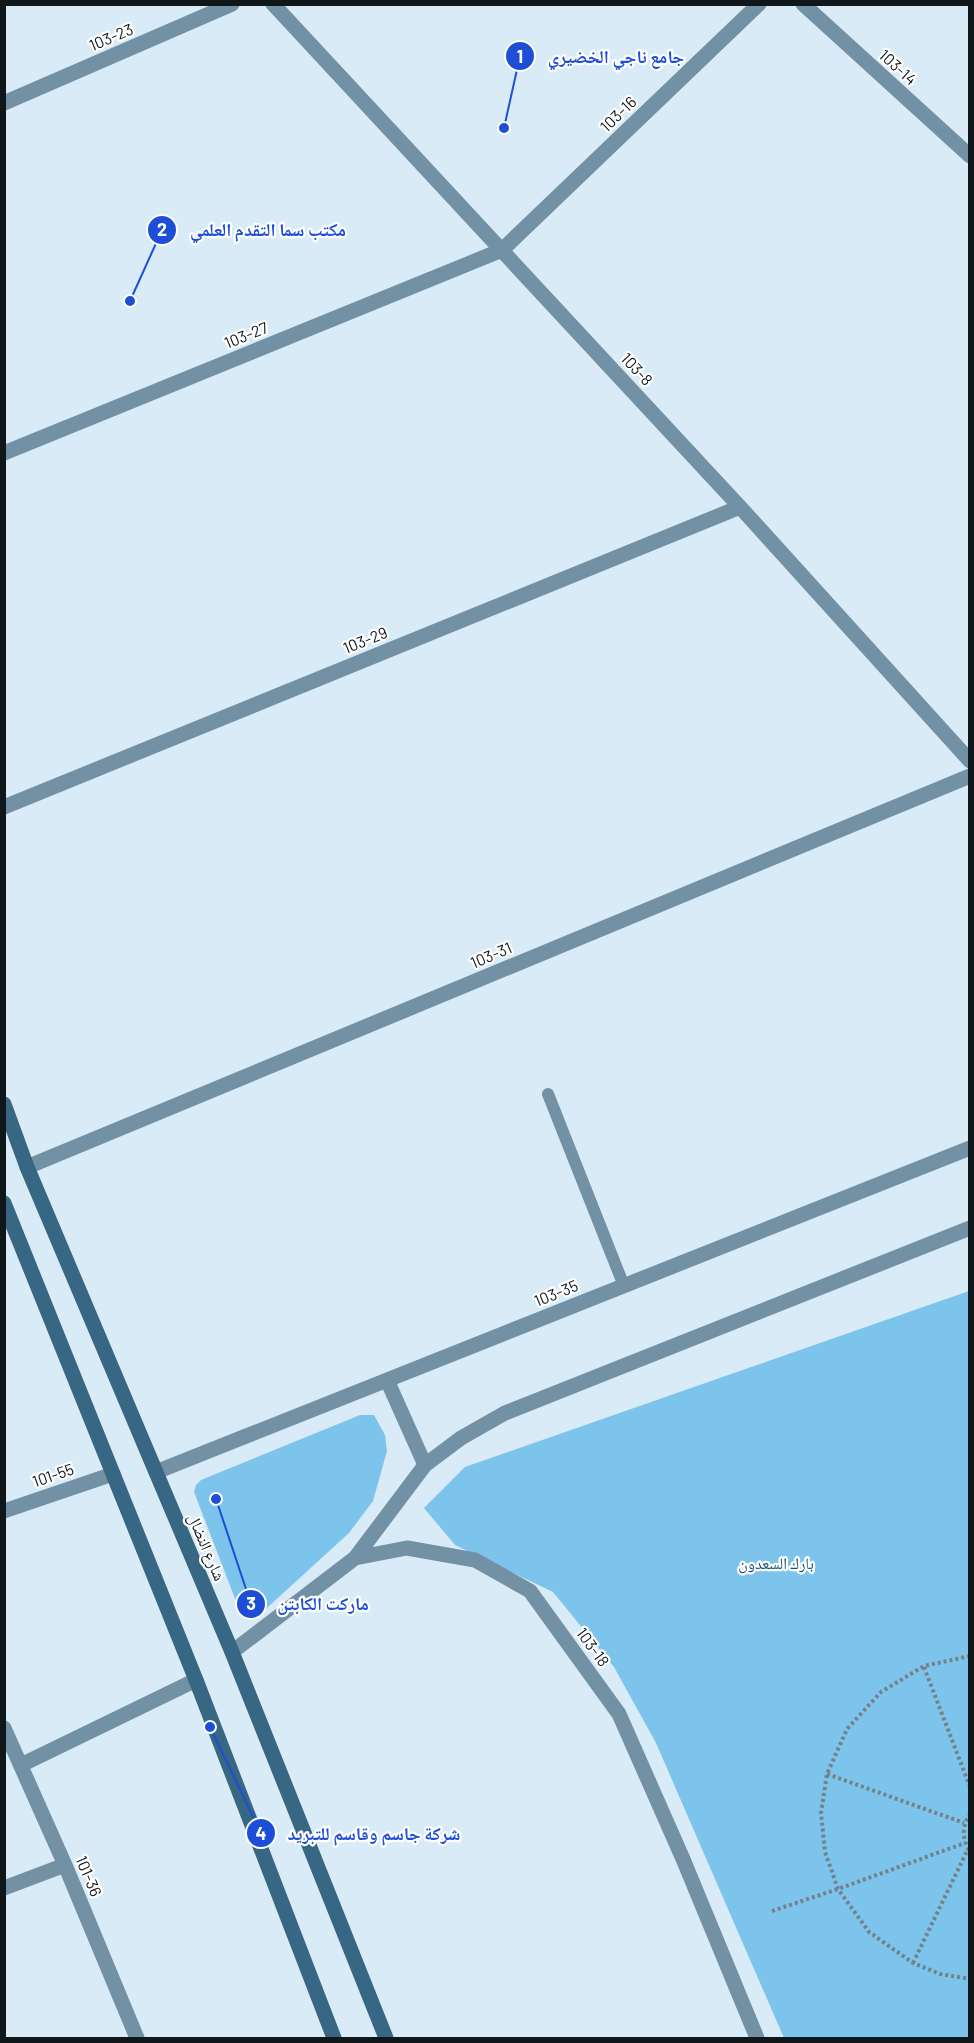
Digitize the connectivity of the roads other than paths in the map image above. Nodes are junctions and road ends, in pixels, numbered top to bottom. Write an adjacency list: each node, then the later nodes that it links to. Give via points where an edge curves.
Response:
1 (232, 4): 5 (street, 103-23)
2 (273, 4): 7 (street, 103-8)
3 (759, 4): 7 (street, 103-16)
4 (803, 4): 6 (street, 103-14)
5 (4, 103)
6 (969, 156)
7 (502, 250): 8 (street, 103-27); 9 (street, 103-8)
8 (4, 453)
9 (740, 507): 10 (street, 103-8); 12 (street, 103-29)
10 (969, 761)
11 (969, 776): 16 (street, 103-31)
12 (4, 807)
13 (548, 1094): 19 (lane)
14 (4, 1104): 16 (main road, شارع النضال)
15 (969, 1148): 19 (street, 103-35)
16 (27, 1167): 22 (main road, شارع النضال)
17 (4, 1203): 23 (main road)
18 (969, 1228): 21 (street, via 505,1413)
19 (624, 1286): 20 (street, 103-35)
20 (387, 1380): 21 (street); 22 (street, 103-35)
21 (424, 1465): 25 (street)
22 (156, 1472): 26 (main road, شارع النضال)
23 (113, 1474): 24 (street, 101-55); 27 (main road)
24 (4, 1510)
25 (355, 1558): 26 (street, 103-18); 35 (street, 103-18, via 406,1548 475,1560 530,1591 619,1714)
26 (232, 1652): 34 (main road, شارع النضال)
27 (196, 1680): 29 (street); 33 (main road)
28 (4, 1728): 29 (street, 101-36)
29 (21, 1765): 30 (street, 101-36)
30 (65, 1865): 31 (street); 32 (street, 101-36)
31 (4, 1888)
32 (137, 2038)
33 (334, 2038)
34 (386, 2038)
35 (758, 2038)

